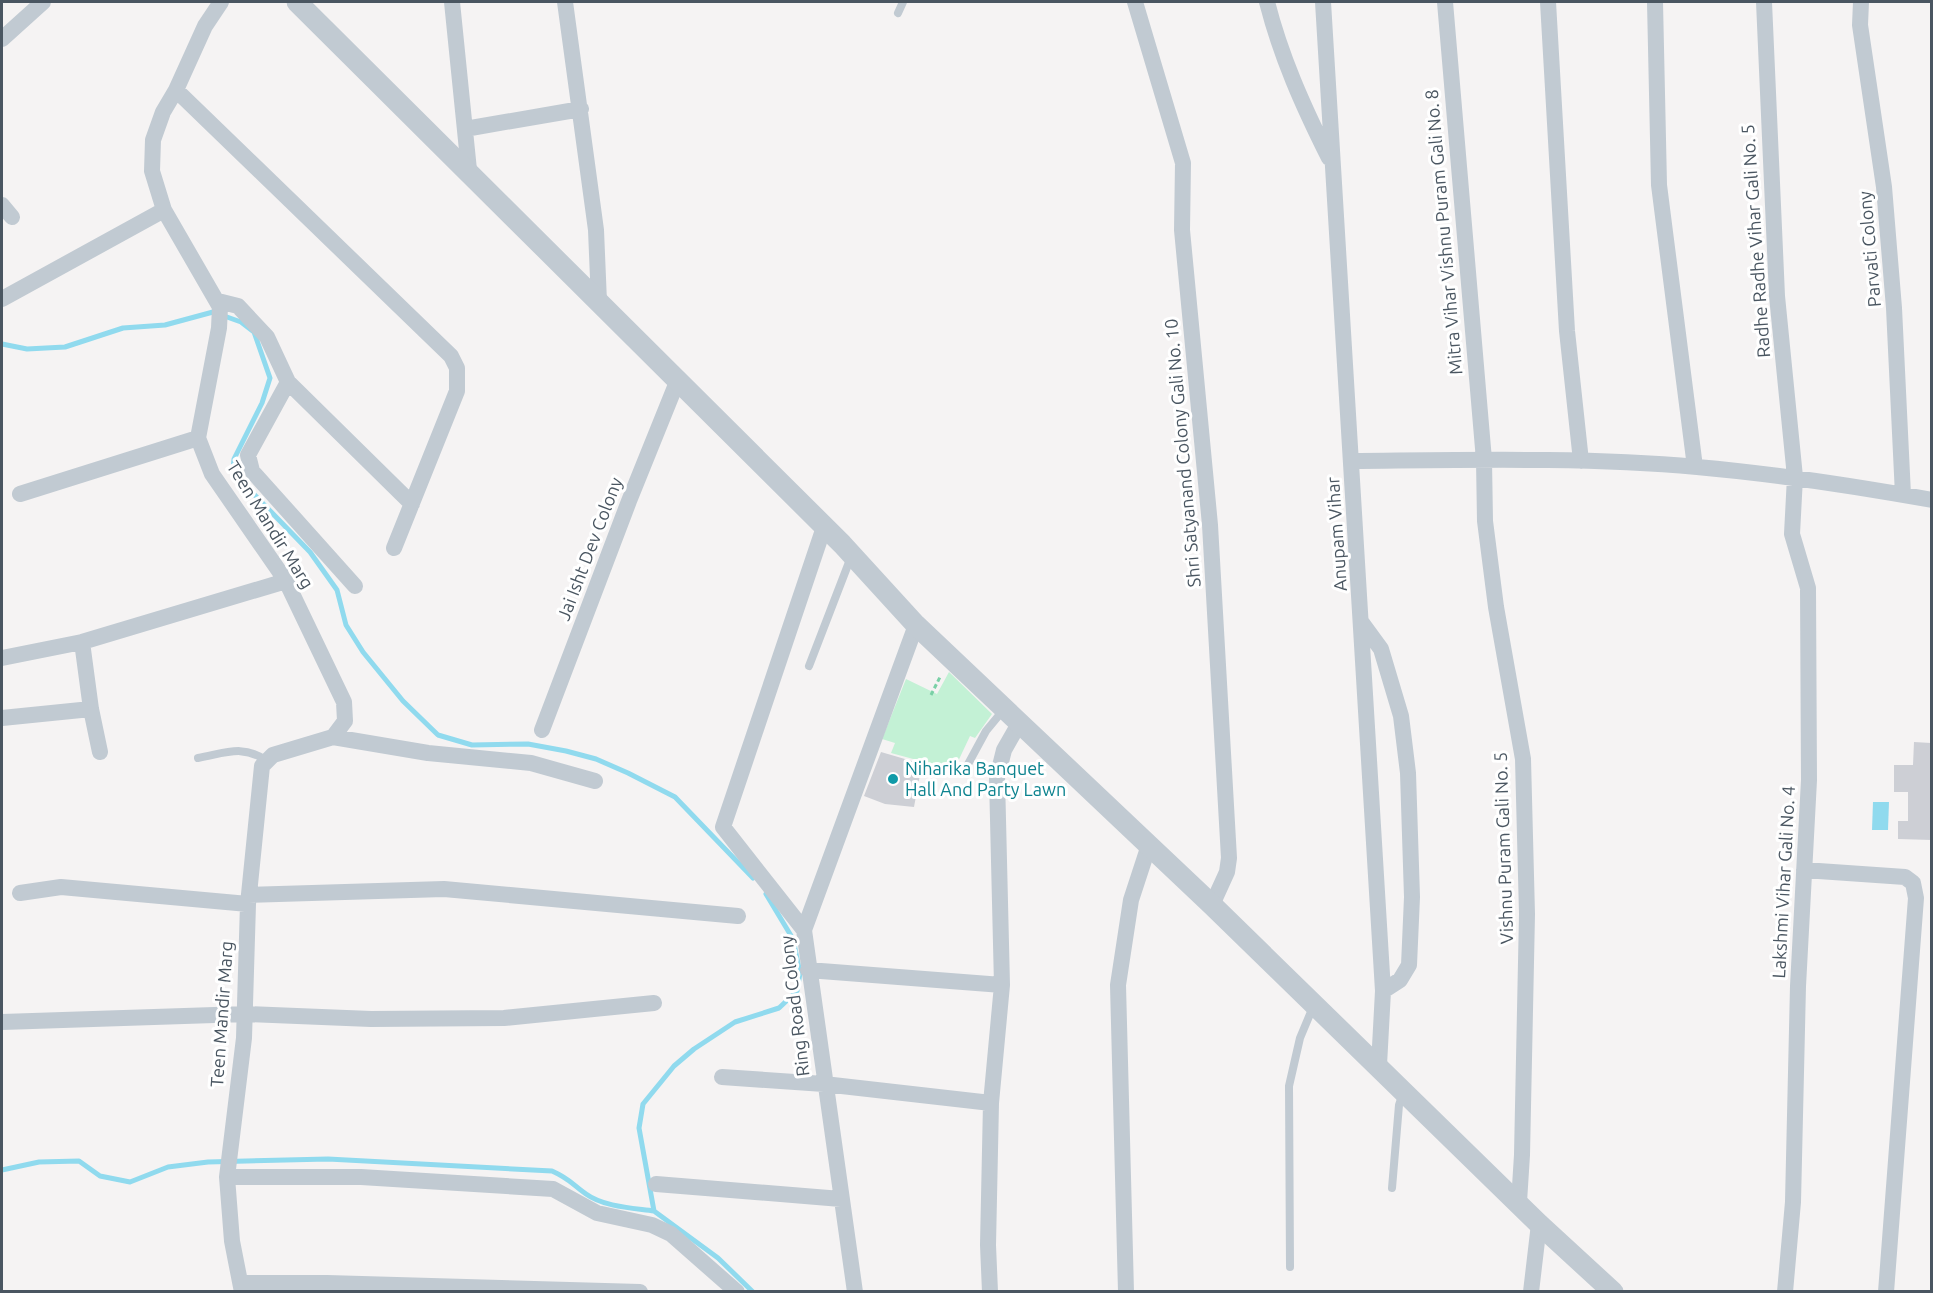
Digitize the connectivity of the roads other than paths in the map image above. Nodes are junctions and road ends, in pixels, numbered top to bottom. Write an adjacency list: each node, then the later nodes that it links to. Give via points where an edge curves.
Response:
1 (43, 2): 16 (street)
2 (221, 2): 17 (street, via 205,26)
3 (297, 2): 21 (street)
4 (452, 2): 19 (street)
5 (565, 2): 18 (street)
6 (903, 2): 15 (lane)
7 (1135, 2): 62 (street, Shri Satyanand Colony Gali No. 10, via 1183,163 1182,230 1210,525 1229,858)
8 (1267, 2): 20 (street, via 1292,83)
9 (1323, 2): 20 (street, Anupam Vihar)
10 (1445, 2): 29 (street, Mitra Vihar Vishnu Puram Gali No. 8)
11 (1548, 2): 31 (street, via 1567,331)
12 (1655, 2): 32 (street, via 1659,185)
13 (1764, 2): 33 (street, Radhe Radhe Vihar Gali No. 5, via 1777,284)
14 (1861, 2): 35 (street, Parvati Colony, via 1860,25 1884,187)
15 (898, 13)
16 (2, 39)
17 (176, 90): 22 (street, via 153,140 152,171); 37 (street, via 451,356 457,368 458,391)
18 (581, 109): 19 (street); 24 (street, via 596,230)
19 (465, 129): 21 (street)
20 (1332, 164): 30 (street, Anupam Vihar)
21 (469, 170): 24 (street)
22 (164, 210): 23 (street); 25 (street)
23 (2, 299)
24 (599, 302): 27 (street)
25 (219, 304): 26 (street, via 238,306 267,337); 28 (street, via 219,328)
26 (288, 382): 37 (street); 42 (street, via 248,455 252,471)
27 (677, 382): 38 (street); 51 (street, Jai Isht Dev Colony)
28 (198, 438): 34 (street); 41 (street, Teen Mandir Marg, via 212,474)
29 (1484, 460): 30 (street); 31 (street); 81 (street, Vishnu Puram Gali No. 5, via 1485,521 1496,607 1523,759 1527,936)
30 (1352, 461): 43 (street, Anupam Vihar)
31 (1581, 461): 32 (street)
32 (1695, 467): 33 (street)
33 (1795, 477): 35 (street); 59 (street, Lakshmi Vihar Gali No. 4, via 1792,534 1808,588 1809,780)
34 (20, 495)
35 (1903, 495): 36 (street)
36 (1932, 500)
37 (412, 504): 39 (street)
38 (824, 527): 40 (street); 64 (street, via 723,827)
39 (394, 548)
40 (852, 555): 44 (street); 47 (lane)
41 (286, 581): 45 (street); 52 (street, Teen Mandir Marg, via 344,702 345,721)
42 (355, 586)
43 (1362, 623): 67 (street, Anupam Vihar); 67 (street, via 1381,649 1401,716 1408,773 1413,897 1409,965 1400,980)
44 (916, 625): 49 (street); 64 (street, Ring Road Colony)
45 (82, 642): 46 (street); 48 (street)
46 (2, 658)
47 (808, 666)
48 (91, 709): 50 (street); 53 (street)
49 (1013, 715): 56 (lane, via 986,731); 58 (street); 66 (street, via 997,778)
50 (2, 718)
51 (542, 730)
52 (333, 737): 55 (street, via 273,755); 57 (street, via 428,753 531,763)
53 (100, 752)
54 (198, 758): 55 (lane, via 244,749)
55 (267, 761): 61 (street, Teen Mandir Marg, via 262,766)
56 (967, 766)
57 (595, 781)
58 (1149, 845): 62 (street); 89 (street, via 1131,900 1118,985)
59 (1804, 870): 92 (street, Lakshmi Vihar Gali No. 4, via 1793,1202); 93 (street, via 1905,877 1913,883 1917,898)
60 (20, 893): 61 (street, via 61,887)
61 (248, 900): 63 (street, via 444,889); 70 (street, Teen Mandir Marg)
62 (1212, 905): 69 (street)
63 (738, 916)
64 (804, 930): 65 (street, Ring Road Colony)
65 (808, 970): 66 (street); 74 (street, Ring Road Colony)
66 (1002, 985): 76 (street)
67 (1383, 991): 72 (street, Anupam Vihar)
68 (654, 1002): 70 (street, via 504,1018 372,1019)
69 (1315, 1003): 72 (street); 83 (lane, via 1300,1038 1289,1086)
70 (245, 1014): 71 (street); 77 (street, Teen Mandir Marg)
71 (2, 1022)
72 (1379, 1065): 75 (street)
73 (722, 1077): 74 (street)
74 (824, 1084): 76 (street); 80 (street, Ring Road Colony)
75 (1404, 1089): 79 (lane); 81 (street)
76 (991, 1103): 88 (street)
77 (228, 1167): 84 (street, Teen Mandir Marg, via 232,1241); 86 (street, via 553,1189 597,1213 652,1225 671,1234)
78 (656, 1184): 80 (street)
79 (1392, 1188)
80 (841, 1199): 87 (street, Ring Road Colony)
81 (1519, 1202): 82 (street)
82 (1539, 1224): 90 (street); 91 (street)
83 (1290, 1267)
84 (242, 1287): 85 (street, via 327,1283)
85 (640, 1292)
86 (737, 1292)
87 (855, 1292)
88 (990, 1292)
89 (1126, 1292)
90 (1531, 1292)
91 (1613, 1292)
92 (1785, 1292)
93 (1886, 1292)

